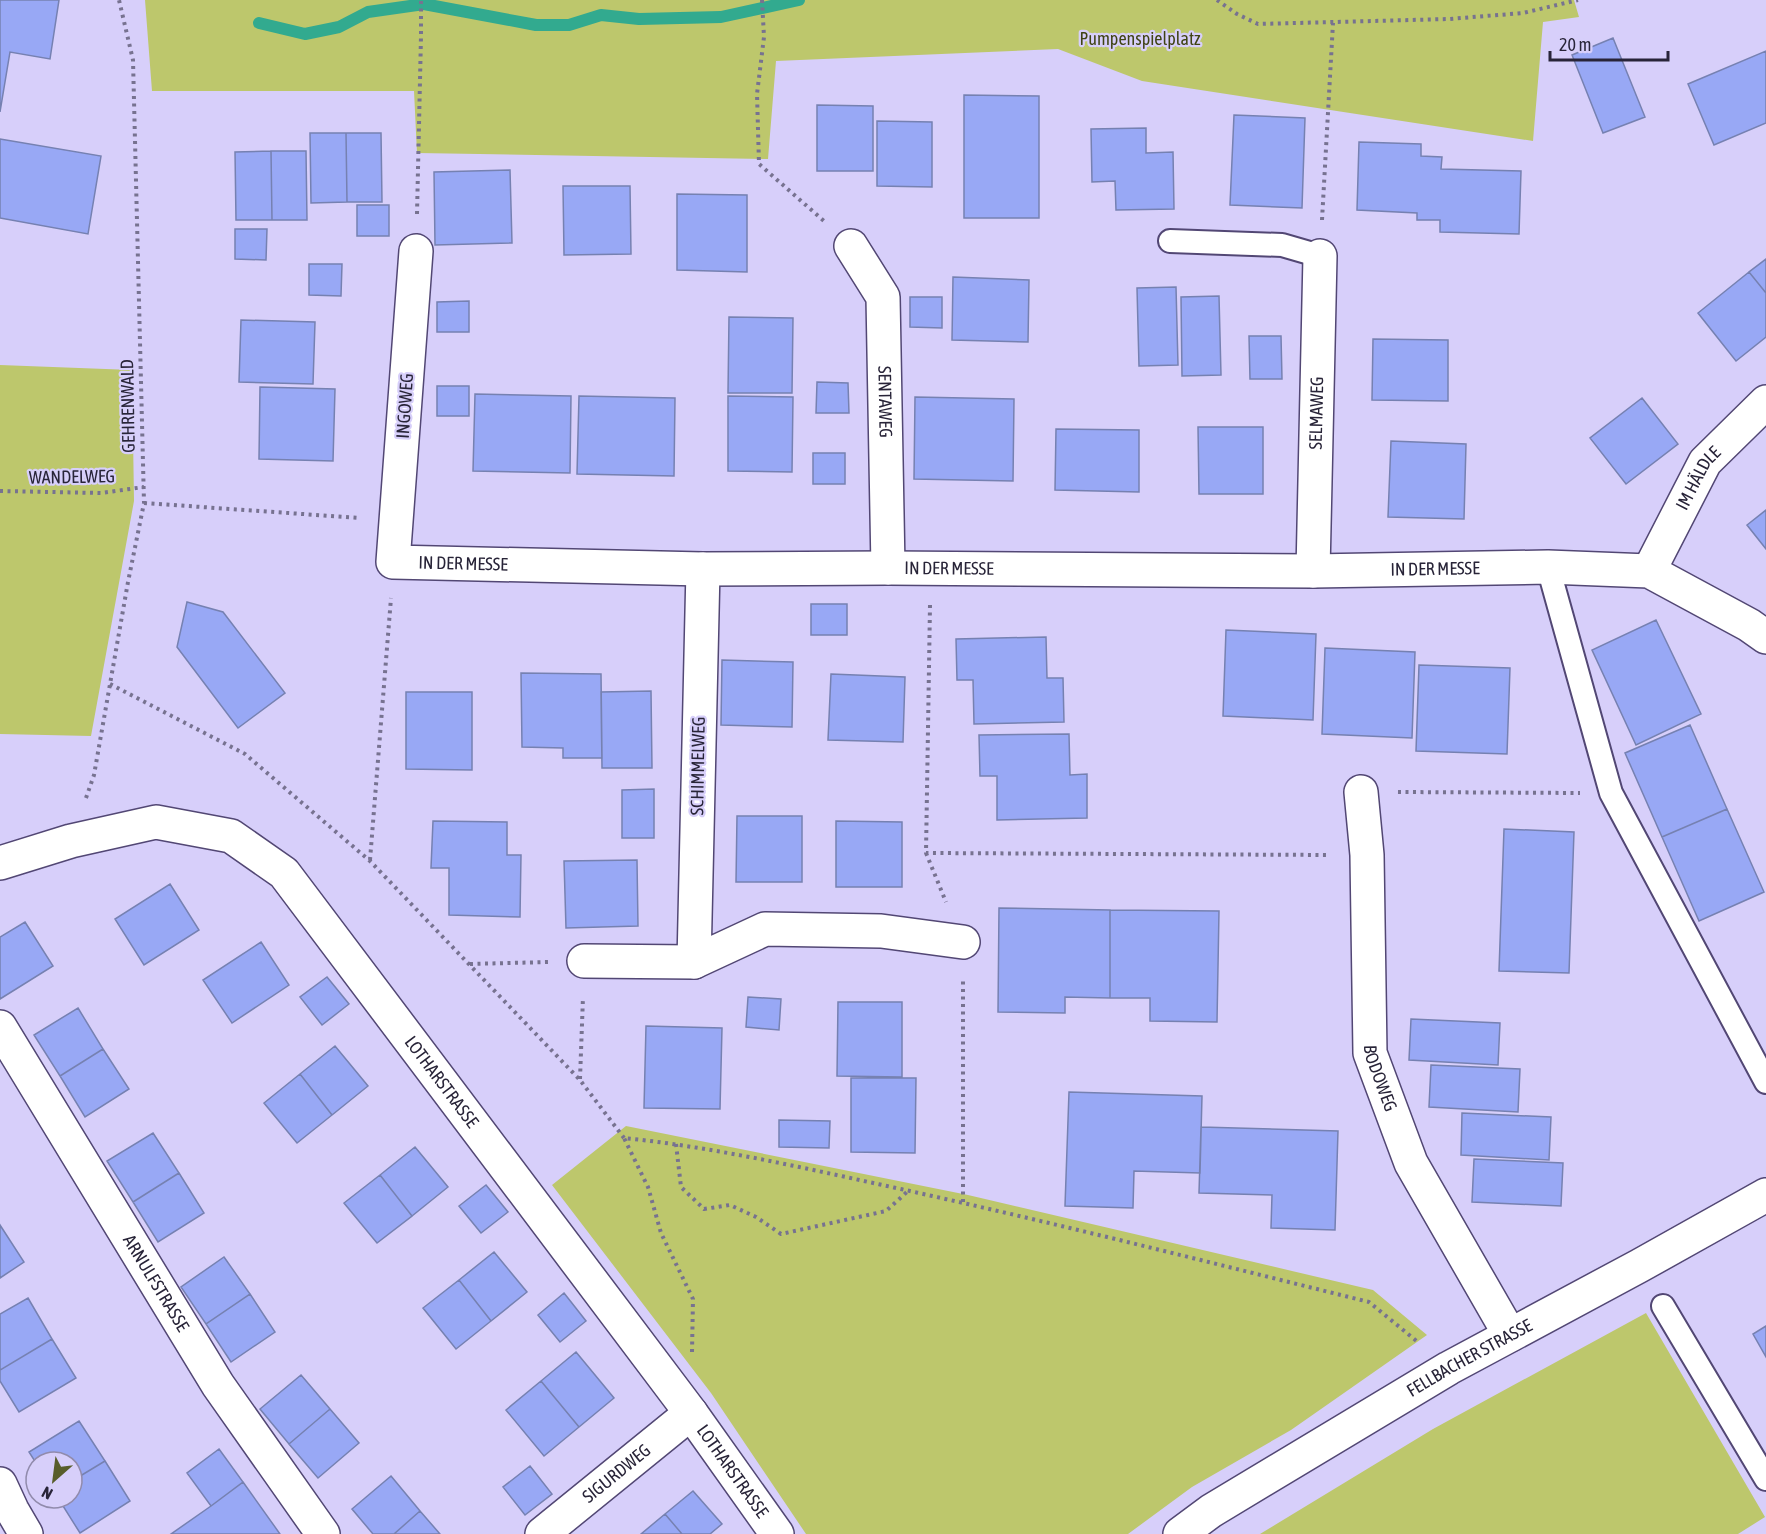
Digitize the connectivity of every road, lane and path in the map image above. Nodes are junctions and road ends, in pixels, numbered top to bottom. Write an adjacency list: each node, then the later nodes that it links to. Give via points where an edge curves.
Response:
1 (119, 0): 12 (path, GEHRENWALD, via 133,60)
2 (421, 0): 9 (path)
3 (762, 0): 8 (path, via 764,38 757,94 759,164)
4 (1578, 0): 6 (path, via 1523,13 1449,20)
5 (1219, 2): 6 (path, via 1258,24)
6 (1333, 23): 10 (path)
7 (1170, 241): 10 (lane, via 1282,245)
8 (852, 246): 18 (street, SENTAWEG, via 883,297)
9 (416, 251): 16 (street, INGOWEG)
10 (1320, 256): 21 (street, SELMAWEG)
11 (1766, 402): 22 (street, IM HÄLDLE, via 1705,462)
12 (144, 487): 13 (path, WANDELWEG, via 101,493); 14 (path, GEHRENWALD)
13 (0, 491)
14 (144, 502): 15 (path); 24 (path, GEHRENWALD)
15 (364, 518)
16 (393, 562): 19 (street, IN DER MESSE); 30 (path)
17 (1548, 567): 21 (street, IN DER MESSE); 22 (street, IN DER MESSE); 26 (lane)
18 (888, 568): 19 (street, IN DER MESSE); 20 (street, IN DER MESSE)
19 (703, 569): 34 (street, SCHIMMELWEG)
20 (930, 569): 21 (street, IN DER MESSE); 28 (path)
21 (1313, 571)
22 (1649, 571): 23 (street, IN DER MESSE)
23 (1766, 637)
24 (110, 684): 27 (path, GEHRENWALD, via 94,775); 30 (path, via 245,754)
25 (1361, 792): 26 (path); 29 (street, BODOWEG)
26 (1611, 794): 38 (lane)
27 (71, 841): 31 (street, LOTHARSTRASSE); 48 (street, LOTHARSTRASSE, via 156,822 231,836 284,873)
28 (926, 853): 29 (path); 32 (path)
29 (1367, 855): 45 (street, BODOWEG, via 1370,1053 1411,1163)
30 (370, 861): 35 (path)
31 (0, 863)
32 (963, 942): 34 (street, via 881,931 765,929); 43 (path)
33 (584, 961): 34 (street); 35 (path); 37 (path)
34 (694, 962)
35 (469, 964): 37 (path)
36 (0, 1027): 52 (street, ARNULFSTRASSE, via 218,1385)
37 (580, 1080): 39 (path)
38 (1766, 1082)
39 (624, 1138): 40 (path); 46 (path, via 648,1187 661,1233 693,1299)
40 (676, 1143): 41 (path); 41 (path, via 681,1187 704,1209 730,1205 781,1234 886,1211)
41 (909, 1191): 43 (path)
42 (1766, 1195): 45 (street, FELLBACHER STRASSE)
43 (963, 1202): 47 (path, via 1369,1302)
44 (1663, 1306): 49 (lane)
45 (1510, 1335): 47 (street, FELLBACHER STRASSE)
46 (692, 1356)
47 (1449, 1368): 55 (street, FELLBACHER STRASSE, via 1211,1511)
48 (691, 1413): 53 (street, SIGURDWEG); 54 (street, LOTHARSTRASSE)
49 (1766, 1479)
50 (0, 1484): 51 (street)
51 (26, 1534)
52 (323, 1534)
53 (542, 1534)
54 (777, 1534)
55 (1180, 1534)

